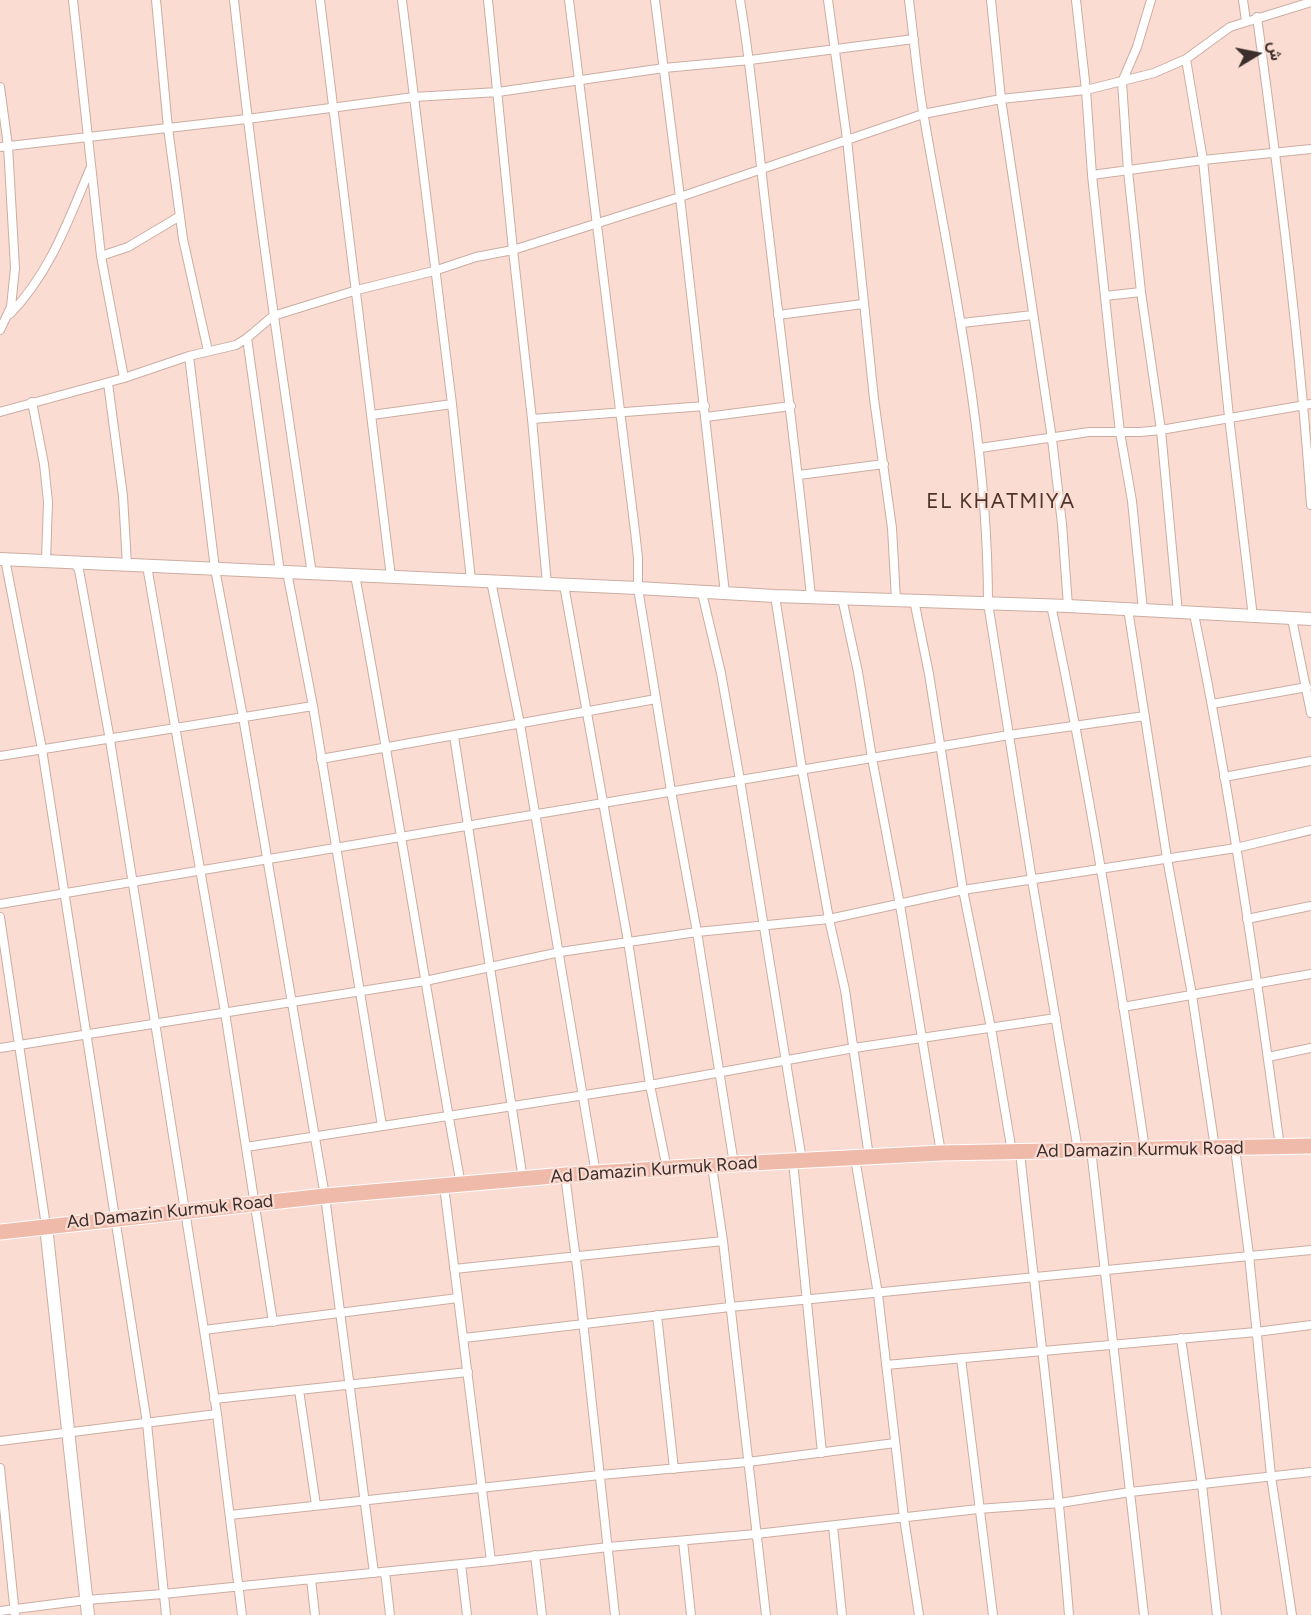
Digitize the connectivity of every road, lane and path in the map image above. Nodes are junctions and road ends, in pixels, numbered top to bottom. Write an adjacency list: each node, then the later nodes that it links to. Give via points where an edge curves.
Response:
1 (73, 0): 35 (street)
2 (156, 0): 34 (street)
3 (234, 0): 33 (street)
4 (320, 0): 31 (street)
5 (402, 0): 29 (street)
6 (488, 0): 28 (street)
7 (568, 0): 24 (street)
8 (655, 0): 23 (street)
9 (740, 0): 22 (street)
10 (828, 0): 20 (street)
11 (909, 0): 19 (street)
12 (991, 0): 30 (street)
13 (1076, 0): 27 (street)
14 (1151, 0): 25 (street)
15 (1243, 0): 18 (street)
16 (1311, 2): 17 (street)
17 (1257, 17): 18 (street); 39 (street)
18 (1246, 21): 21 (street, via 1230,27)
19 (914, 39): 20 (street); 32 (street)
20 (835, 49): 22 (street); 36 (street)
21 (1186, 59): 25 (street); 40 (street)
22 (750, 60): 23 (street); 42 (street)
23 (664, 68): 24 (street); 45 (street)
24 (578, 81): 28 (street); 47 (street)
25 (1122, 82): 27 (street); 43 (street)
26 (0, 87): 37 (street)
27 (1086, 90): 30 (street); 44 (street)
28 (498, 92): 29 (street); 48 (street)
29 (414, 97): 31 (street); 50 (street)
30 (1001, 99): 32 (street); 56 (street)
31 (332, 107): 33 (street); 51 (street)
32 (923, 114): 36 (street); 59 (street)
33 (247, 119): 34 (street); 57 (street)
34 (168, 128): 35 (street); 46 (street)
35 (89, 137): 37 (street); 41 (street)
36 (847, 140): 42 (street); 54 (street)
37 (4, 146): 58 (street, via 15,268)
38 (1311, 149): 39 (street)
39 (1276, 154): 40 (street); 68 (street)
40 (1203, 160): 43 (street); 75 (street)
41 (91, 167): 49 (street); 58 (street, via 55,253 25,299)
42 (761, 171): 45 (street); 55 (street)
43 (1128, 171): 44 (street); 52 (street)
44 (1092, 175): 53 (street)
45 (681, 197): 47 (street); 69 (street)
46 (180, 216): 49 (street, via 128,247); 62 (street)
47 (596, 224): 48 (street); 72 (street)
48 (513, 250): 50 (street); 76 (street)
49 (101, 256): 64 (street)
50 (434, 271): 51 (street); 67 (street)
51 (357, 290): 57 (street); 73 (street)
52 (1141, 292): 53 (street); 77 (street)
53 (1105, 296): 78 (street)
54 (863, 304): 55 (street); 81 (street)
55 (778, 315): 70 (street)
56 (1033, 315): 59 (street); 79 (street)
57 (273, 316): 61 (street); 91 (street)
58 (8, 317): 60 (street)
59 (962, 323): 80 (street)
60 (0, 330)
61 (247, 338): 62 (street, via 236,345); 90 (street)
62 (208, 351): 63 (street)
63 (189, 356): 64 (street); 89 (street)
64 (124, 378): 65 (street)
65 (108, 383): 66 (street); 87 (street, via 123,496)
66 (32, 402): 71 (street); 85 (street, via 48,502)
67 (452, 404): 73 (street); 94 (street)
68 (1308, 404): 75 (street); 83 (street)
69 (705, 406): 72 (street); 74 (street)
70 (791, 406): 74 (street); 82 (street)
71 (0, 412)
72 (620, 412): 76 (street); 98 (street, via 638,558)
73 (372, 415): 93 (street)
74 (706, 417): 100 (street)
75 (1229, 417): 77 (street); 113 (street)
76 (532, 419): 96 (street)
77 (1161, 430): 78 (street); 111 (street)
78 (1120, 432): 79 (street, via 1089,432); 110 (street, via 1132,501)
79 (1052, 439): 80 (street); 108 (street)
80 (980, 448): 106 (street)
81 (884, 464): 82 (street); 104 (street)
82 (799, 475): 102 (street)
83 (1311, 505)
84 (3, 559): 85 (street); 132 (street)
85 (46, 561): 86 (street)
86 (74, 562): 87 (street); 129 (street, via 79,570)
87 (127, 565): 88 (street)
88 (147, 566): 89 (street); 126 (street)
89 (215, 569): 90 (street); 123 (street)
90 (283, 572): 91 (street); 119 (street)
91 (312, 574): 92 (street)
92 (355, 575): 93 (street); 131 (street)
93 (391, 577): 94 (street)
94 (471, 580): 95 (street)
95 (491, 581): 96 (street); 124 (street)
96 (547, 584): 97 (street)
97 (564, 585): 98 (street); 120 (street)
98 (638, 588): 99 (street); 117 (street)
99 (702, 593): 100 (street); 139 (street)
100 (725, 593): 101 (street)
101 (775, 596): 102 (street); 137 (street)
102 (811, 597): 103 (street)
103 (842, 598): 104 (street); 134 (street)
104 (896, 600): 105 (street)
105 (914, 600): 106 (street); 130 (street)
106 (988, 603): 107 (street); 127 (street)
107 (1051, 605): 108 (street); 125 (street)
108 (1068, 606): 109 (street)
109 (1128, 609): 110 (street); 122 (street)
110 (1143, 610): 111 (street)
111 (1178, 613): 112 (street)
112 (1194, 614): 113 (street); 118 (street)
113 (1253, 617): 114 (street)
114 (1292, 619): 115 (street); 116 (street)
115 (1311, 620)
116 (1307, 687): 118 (street); 121 (street)
117 (656, 699): 120 (street); 140 (street)
118 (1212, 704): 138 (street)
119 (313, 705): 123 (street); 135 (street)
120 (587, 712): 124 (street); 141 (street)
121 (1311, 713)
122 (1145, 716): 125 (street); 148 (street)
123 (243, 717): 126 (street); 149 (street)
124 (520, 724): 128 (street); 142 (street)
125 (1077, 726): 127 (street); 150 (street)
126 (175, 728): 129 (street); 151 (street)
127 (1009, 735): 130 (street); 152 (street)
128 (454, 736): 131 (street); 143 (street)
129 (110, 738): 132 (street); 153 (street)
130 (940, 747): 134 (street); 154 (street)
131 (387, 748): 135 (street); 145 (street)
132 (42, 749): 133 (street); 155 (street)
133 (0, 756)
134 (872, 758): 137 (street); 157 (street)
135 (321, 759): 146 (street)
136 (1311, 761): 138 (street)
137 (802, 770): 139 (street); 160 (street)
138 (1224, 777): 147 (street)
139 (740, 780): 140 (street); 162 (street)
140 (671, 791): 141 (street); 163 (street)
141 (602, 802): 142 (street); 164 (street)
142 (536, 814): 143 (street); 165 (street)
143 (468, 825): 145 (street); 166 (street)
144 (1311, 830): 147 (street)
145 (401, 836): 146 (street); 168 (street)
146 (336, 847): 149 (street); 170 (street)
147 (1236, 848): 148 (street); 161 (street)
148 (1167, 858): 150 (street); 171 (street)
149 (266, 859): 151 (street); 172 (street)
150 (1101, 868): 152 (street); 173 (street)
151 (200, 870): 153 (street); 174 (street)
152 (1032, 880): 154 (street); 175 (street)
153 (132, 881): 155 (street); 176 (street)
154 (963, 890): 157 (street); 177 (street)
155 (64, 893): 156 (street); 178 (street)
156 (0, 904)
157 (900, 905): 160 (street); 179 (street)
158 (1311, 906): 161 (street)
159 (0, 917): 180 (street)
160 (829, 919): 162 (street); 182 (street)
161 (1247, 919): 169 (street)
162 (764, 925): 163 (street); 185 (street)
163 (697, 932): 164 (street); 186 (street)
164 (628, 941): 165 (street); 187 (street)
165 (560, 952): 166 (street); 188 (street)
166 (490, 967): 168 (street); 189 (street)
167 (1311, 974): 169 (street)
168 (425, 981): 170 (street); 190 (street)
169 (1257, 983): 171 (street); 184 (street)
170 (360, 991): 172 (street); 191 (street)
171 (1192, 995): 173 (street); 196 (street)
172 (291, 1002): 174 (street); 192 (street)
173 (1124, 1006): 198 (street)
174 (225, 1012): 176 (street); 194 (street)
175 (1056, 1018): 177 (street); 199 (street)
176 (154, 1023): 178 (street); 214 (street)
177 (991, 1028): 179 (street); 200 (street)
178 (87, 1033): 180 (street); 215 (street)
179 (921, 1038): 182 (street); 201 (street)
180 (20, 1044): 181 (street); 216 (street)
181 (0, 1048)
182 (854, 1048): 185 (street); 202 (street)
183 (1311, 1048): 184 (street)
184 (1268, 1057): 195 (street)
185 (786, 1061): 186 (street); 203 (street)
186 (719, 1074): 187 (street); 204 (street)
187 (650, 1085): 188 (street); 206 (street)
188 (584, 1095): 189 (street); 207 (street)
189 (513, 1106): 190 (street); 209 (street)
190 (449, 1115): 191 (street); 210 (street)
191 (382, 1126): 192 (street)
192 (314, 1137): 194 (street); 212 (street)
193 (1311, 1146): 195 (highway, Ad Damazin Kurmuk Road)
194 (246, 1147): 213 (street)
195 (1280, 1147): 197 (highway, Ad Damazin Kurmuk Road)
196 (1215, 1148): 197 (highway, Ad Damazin Kurmuk Road); 198 (highway, Ad Damazin Kurmuk Road)
197 (1235, 1148): 220 (street)
198 (1145, 1149): 199 (highway, Ad Damazin Kurmuk Road)
199 (1084, 1150): 200 (highway, Ad Damazin Kurmuk Road); 223 (street)
200 (1016, 1152): 201 (highway, Ad Damazin Kurmuk Road); 224 (street)
201 (941, 1154): 202 (highway, Ad Damazin Kurmuk Road)
202 (862, 1158): 203 (highway, Ad Damazin Kurmuk Road); 225 (street)
203 (798, 1160): 204 (highway, Ad Damazin Kurmuk Road); 227 (street)
204 (734, 1164): 205 (highway, Ad Damazin Kurmuk Road)
205 (712, 1166): 206 (highway, Ad Damazin Kurmuk Road); 218 (street)
206 (667, 1169): 207 (highway, Ad Damazin Kurmuk Road)
207 (596, 1174): 208 (highway, Ad Damazin Kurmuk Road)
208 (565, 1175): 209 (highway, Ad Damazin Kurmuk Road); 221 (street)
209 (524, 1179): 210 (highway, Ad Damazin Kurmuk Road)
210 (461, 1185): 211 (highway, Ad Damazin Kurmuk Road)
211 (444, 1186): 212 (highway, Ad Damazin Kurmuk Road); 222 (street)
212 (326, 1196): 213 (highway, Ad Damazin Kurmuk Road); 229 (street)
213 (254, 1203): 214 (highway, Ad Damazin Kurmuk Road); 231 (street)
214 (184, 1210): 215 (highway, Ad Damazin Kurmuk Road); 234 (street)
215 (115, 1218): 216 (highway, Ad Damazin Kurmuk Road); 247 (street)
216 (46, 1226): 217 (highway, Ad Damazin Kurmuk Road); 248 (street)
217 (0, 1232)
218 (723, 1241): 221 (street); 228 (street)
219 (1311, 1250): 220 (street)
220 (1249, 1255): 223 (street); 235 (street)
221 (576, 1256): 222 (street); 232 (street)
222 (454, 1269): 226 (street)
223 (1105, 1272): 224 (street); 238 (street)
224 (1033, 1279): 225 (street); 239 (street)
225 (878, 1294): 227 (street); 241 (street)
226 (458, 1298): 229 (street); 236 (street)
227 (808, 1300): 228 (street); 251 (street)
228 (730, 1307): 230 (street); 252 (street)
229 (341, 1313): 231 (street); 243 (street)
230 (657, 1315): 232 (street); 254 (street)
231 (273, 1322): 234 (street)
232 (583, 1323): 236 (street); 256 (street)
233 (1311, 1325): 235 (street)
234 (204, 1330): 245 (street)
235 (1256, 1332): 237 (street); 257 (street)
236 (464, 1338): 242 (street)
237 (1181, 1338): 238 (street); 258 (street)
238 (1113, 1344): 239 (street); 260 (street)
239 (1041, 1350): 240 (street); 262 (street)
240 (961, 1358): 241 (street); 264 (street)
241 (886, 1365): 250 (street)
242 (468, 1372): 243 (street); 259 (street)
243 (350, 1384): 244 (street); 261 (street)
244 (299, 1390): 245 (street); 263 (street)
245 (214, 1399): 246 (street)
246 (217, 1414): 247 (street); 265 (street)
247 (147, 1423): 248 (street); 278 (street)
248 (68, 1433): 249 (street); 279 (street)
249 (0, 1441)
250 (896, 1443): 251 (street); 266 (street)
251 (822, 1453): 252 (street)
252 (748, 1462): 254 (street); 268 (street)
253 (0, 1468): 281 (street)
254 (674, 1469): 256 (street)
255 (1311, 1472): 257 (street)
256 (600, 1475): 259 (street); 270 (street)
257 (1271, 1476): 258 (street); 298 (street)
258 (1202, 1485): 260 (street); 297 (street)
259 (483, 1487): 261 (street); 272 (street)
260 (1130, 1492): 262 (street); 296 (street)
261 (365, 1500): 263 (street); 275 (street)
262 (1060, 1503): 264 (street); 295 (street)
263 (316, 1505): 265 (street)
264 (978, 1509): 266 (street); 294 (street)
265 (230, 1515): 277 (street)
266 (904, 1518): 267 (street); 293 (street)
267 (833, 1526): 268 (street); 292 (street)
268 (756, 1534): 269 (street); 291 (street)
269 (682, 1541): 270 (street); 290 (street)
270 (608, 1546): 271 (street); 289 (street)
271 (535, 1556): 272 (street); 288 (street)
272 (491, 1561): 273 (street)
273 (462, 1564): 274 (street); 287 (street)
274 (386, 1572): 275 (street); 286 (street)
275 (374, 1573): 276 (street)
276 (311, 1579): 277 (street); 285 (street)
277 (239, 1586): 278 (street); 284 (street)
278 (164, 1594): 279 (street); 283 (street)
279 (86, 1600): 281 (street); 282 (street)
280 (0, 1611): 281 (street)
281 (15, 1612)
282 (88, 1615)
283 (165, 1615)
284 (242, 1615)
285 (315, 1615)
286 (390, 1615)
287 (467, 1615)
288 (542, 1615)
289 (615, 1615)
290 (691, 1615)
291 (766, 1615)
292 (842, 1615)
293 (919, 1615)
294 (993, 1615)
295 (1069, 1615)
296 (1144, 1615)
297 (1217, 1615)
298 (1292, 1615)

